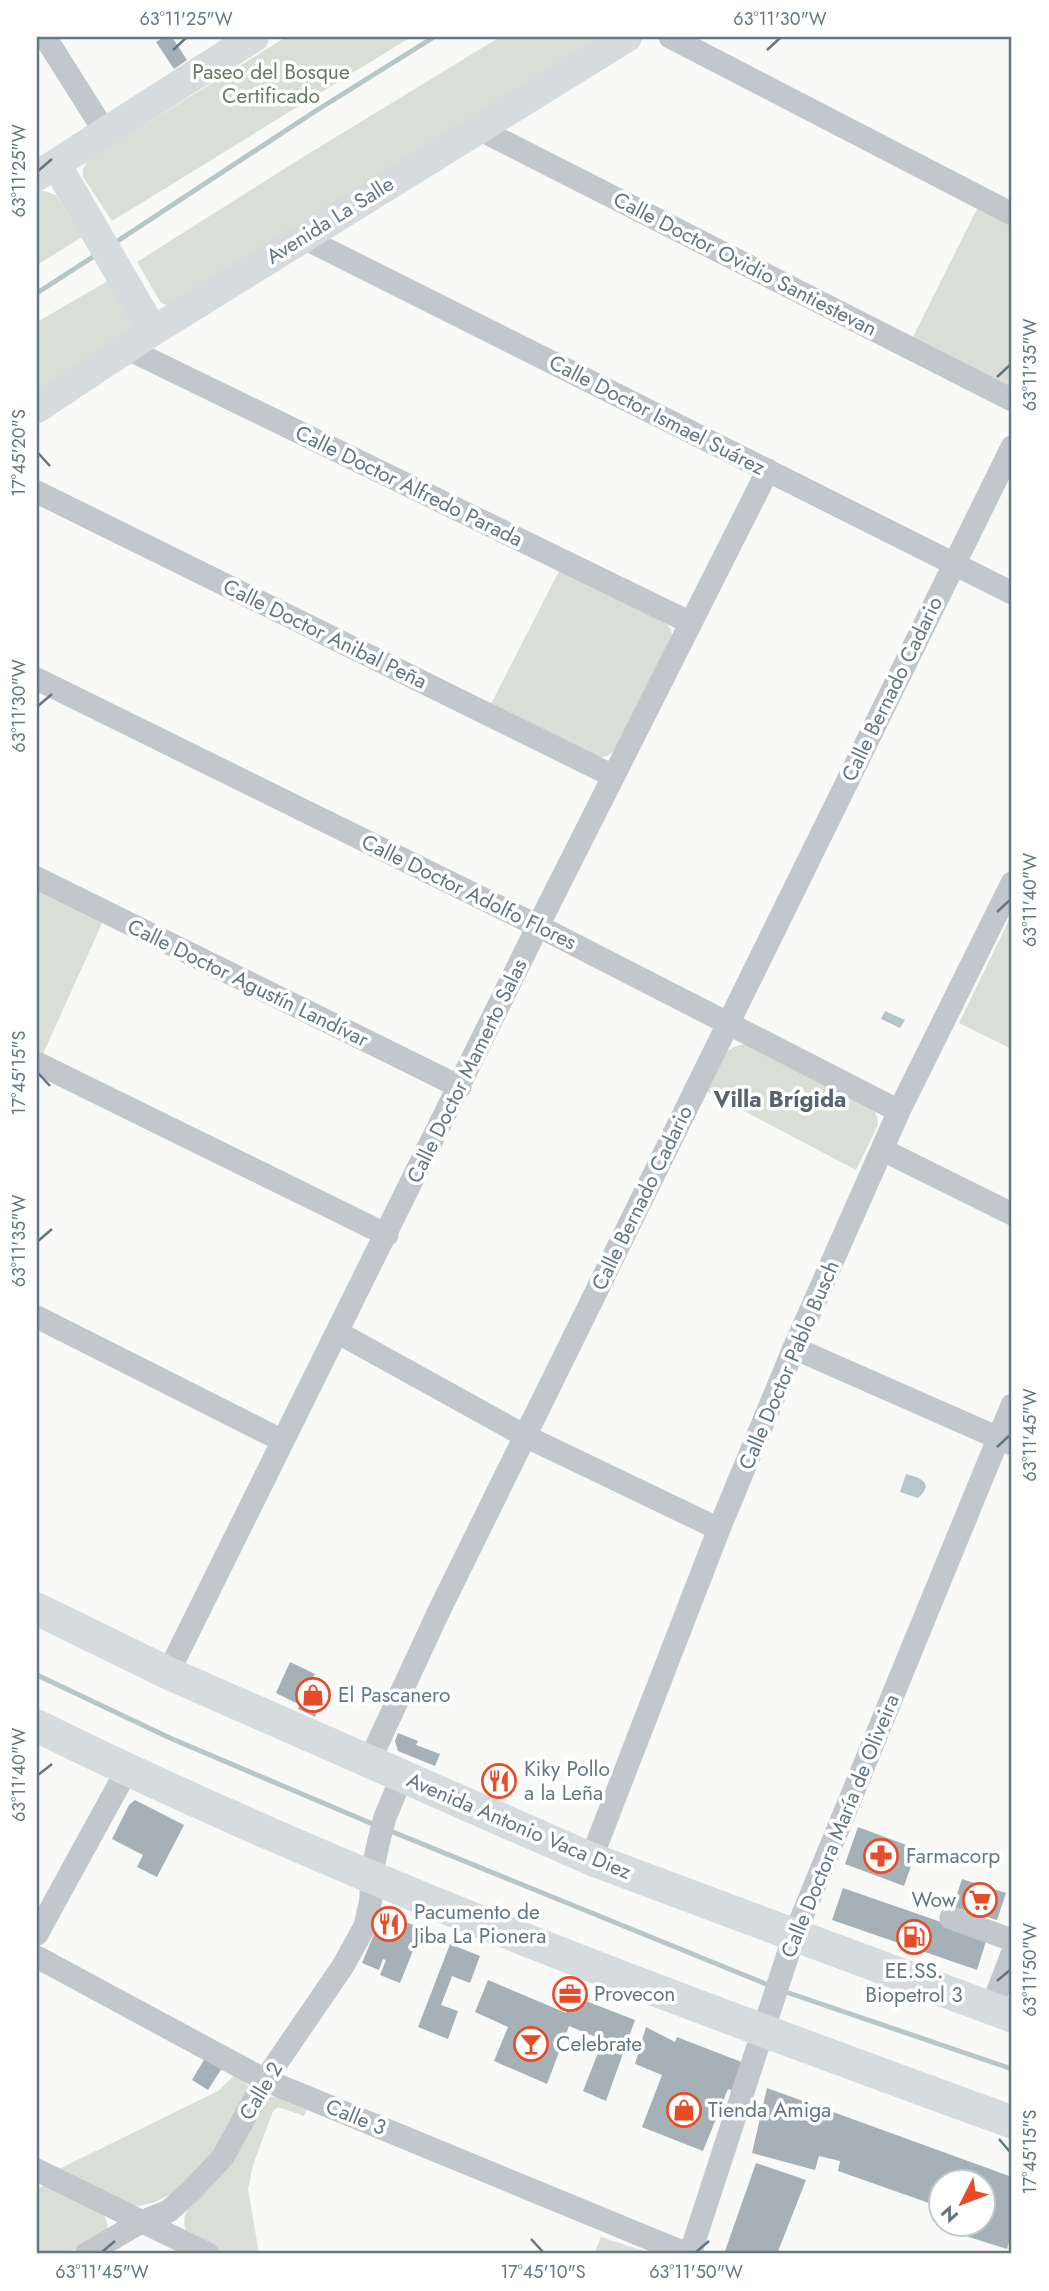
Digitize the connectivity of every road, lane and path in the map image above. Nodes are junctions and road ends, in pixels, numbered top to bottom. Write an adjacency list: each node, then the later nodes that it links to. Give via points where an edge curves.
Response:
1 (45, 37): 6 (street)
2 (254, 37): 6 (main road)
3 (627, 37): 5 (main road, Avenida La Salle)
4 (670, 37): 8 (street)
5 (477, 128): 9 (main road, Avenida La Salle); 12 (street, Calle Doctor Ovidio Santiestevan)
6 (105, 132): 7 (main road)
7 (46, 170): 10 (main road, via 80,206)
8 (1012, 214)
9 (302, 237): 10 (main road, Avenida La Salle); 15 (street, Calle Doctor Ismael Suárez)
10 (153, 331): 11 (main road, Avenida La Salle)
11 (126, 348): 13 (main road, Avenida La Salle); 19 (street, Calle Doctor Alfredo Parada)
12 (1012, 400)
13 (37, 408)
14 (1012, 447): 17 (street, Calle Bernado Cadario)
15 (768, 470): 17 (street, Calle Doctor Ismael Suárez); 19 (street, Calle Doctor Mamerto Salas)
16 (37, 492): 21 (street, Calle Doctor Anibal Peña)
17 (954, 564): 18 (street, Calle Doctor Ismael Suárez); 25 (street, Calle Bernado Cadario)
18 (1012, 593)
19 (691, 623): 21 (street, Calle Doctor Mamerto Salas)
20 (37, 679): 24 (street, Calle Doctor Adolfo Flores)
21 (613, 776): 24 (street, Calle Doctor Mamerto Salas)
22 (37, 878): 27 (street, Calle Doctor Agustín Landívar)
23 (1012, 883): 28 (street, Calle Doctor Pablo Busch)
24 (538, 926): 25 (street, Calle Doctor Adolfo Flores); 27 (street, Calle Doctor Mamerto Salas)
25 (728, 1024): 28 (street, Calle Doctor Adolfo Flores); 36 (street, Calle Bernado Cadario)
26 (37, 1063): 31 (street)
27 (460, 1087): 31 (street, Calle Doctor Mamerto Salas)
28 (899, 1111): 29 (street, Calle Doctor Pablo Busch)
29 (883, 1150): 30 (street); 34 (street, Calle Doctor Pablo Busch)
30 (1012, 1214)
31 (387, 1235): 33 (street, Calle Doctor Mamerto Salas)
32 (37, 1317): 37 (street)
33 (337, 1332): 36 (street); 37 (street, Calle Doctor Mamerto Salas)
34 (794, 1349): 38 (street); 39 (street, Calle Doctor Pablo Busch)
35 (1012, 1405): 38 (street, Calle Doctora María de Oliveira)
36 (525, 1436): 39 (street); 43 (street, Calle Bernado Cadario)
37 (283, 1441): 41 (street, Calle Doctor Mamerto Salas)
38 (1005, 1442): 51 (street, Calle Doctora María de Oliveira)
39 (719, 1529): 46 (street, Calle Doctor Pablo Busch)
40 (37, 1609): 41 (highway, Avenida Antonio Vaca Diez)
41 (168, 1672): 43 (highway, Avenida Antonio Vaca Diez)
42 (37, 1726): 44 (highway)
43 (369, 1762): 45 (highway, Avenida Antonio Vaca Diez)
44 (127, 1770): 47 (highway); 49 (street)
45 (402, 1777): 46 (highway, Avenida Antonio Vaca Diez); 47 (street, Calle 2, via 385,1817)
46 (591, 1859): 51 (highway, Avenida Antonio Vaca Diez)
47 (371, 1876): 55 (highway, via 538,1945); 56 (street, Calle 2, via 372,1899 365,1926)
48 (951, 1918): 50 (street)
49 (37, 1934)
50 (1012, 1940)
51 (790, 1947): 54 (highway, Avenida Antonio Vaca Diez); 55 (street, Calle Doctora María de Oliveira)
52 (1012, 1954): 54 (street)
53 (37, 1957): 56 (street, Calle 3)
54 (1001, 2012)
55 (765, 2025): 57 (highway); 62 (street, Calle Doctora María de Oliveira)
56 (265, 2080): 59 (street, Calle 2, via 223,2157 169,2211); 62 (street, Calle 3)
57 (1012, 2122)
58 (37, 2170): 59 (street)
59 (141, 2222): 60 (street, Calle 2); 61 (street)
60 (86, 2254)
61 (208, 2254)
62 (688, 2254)

